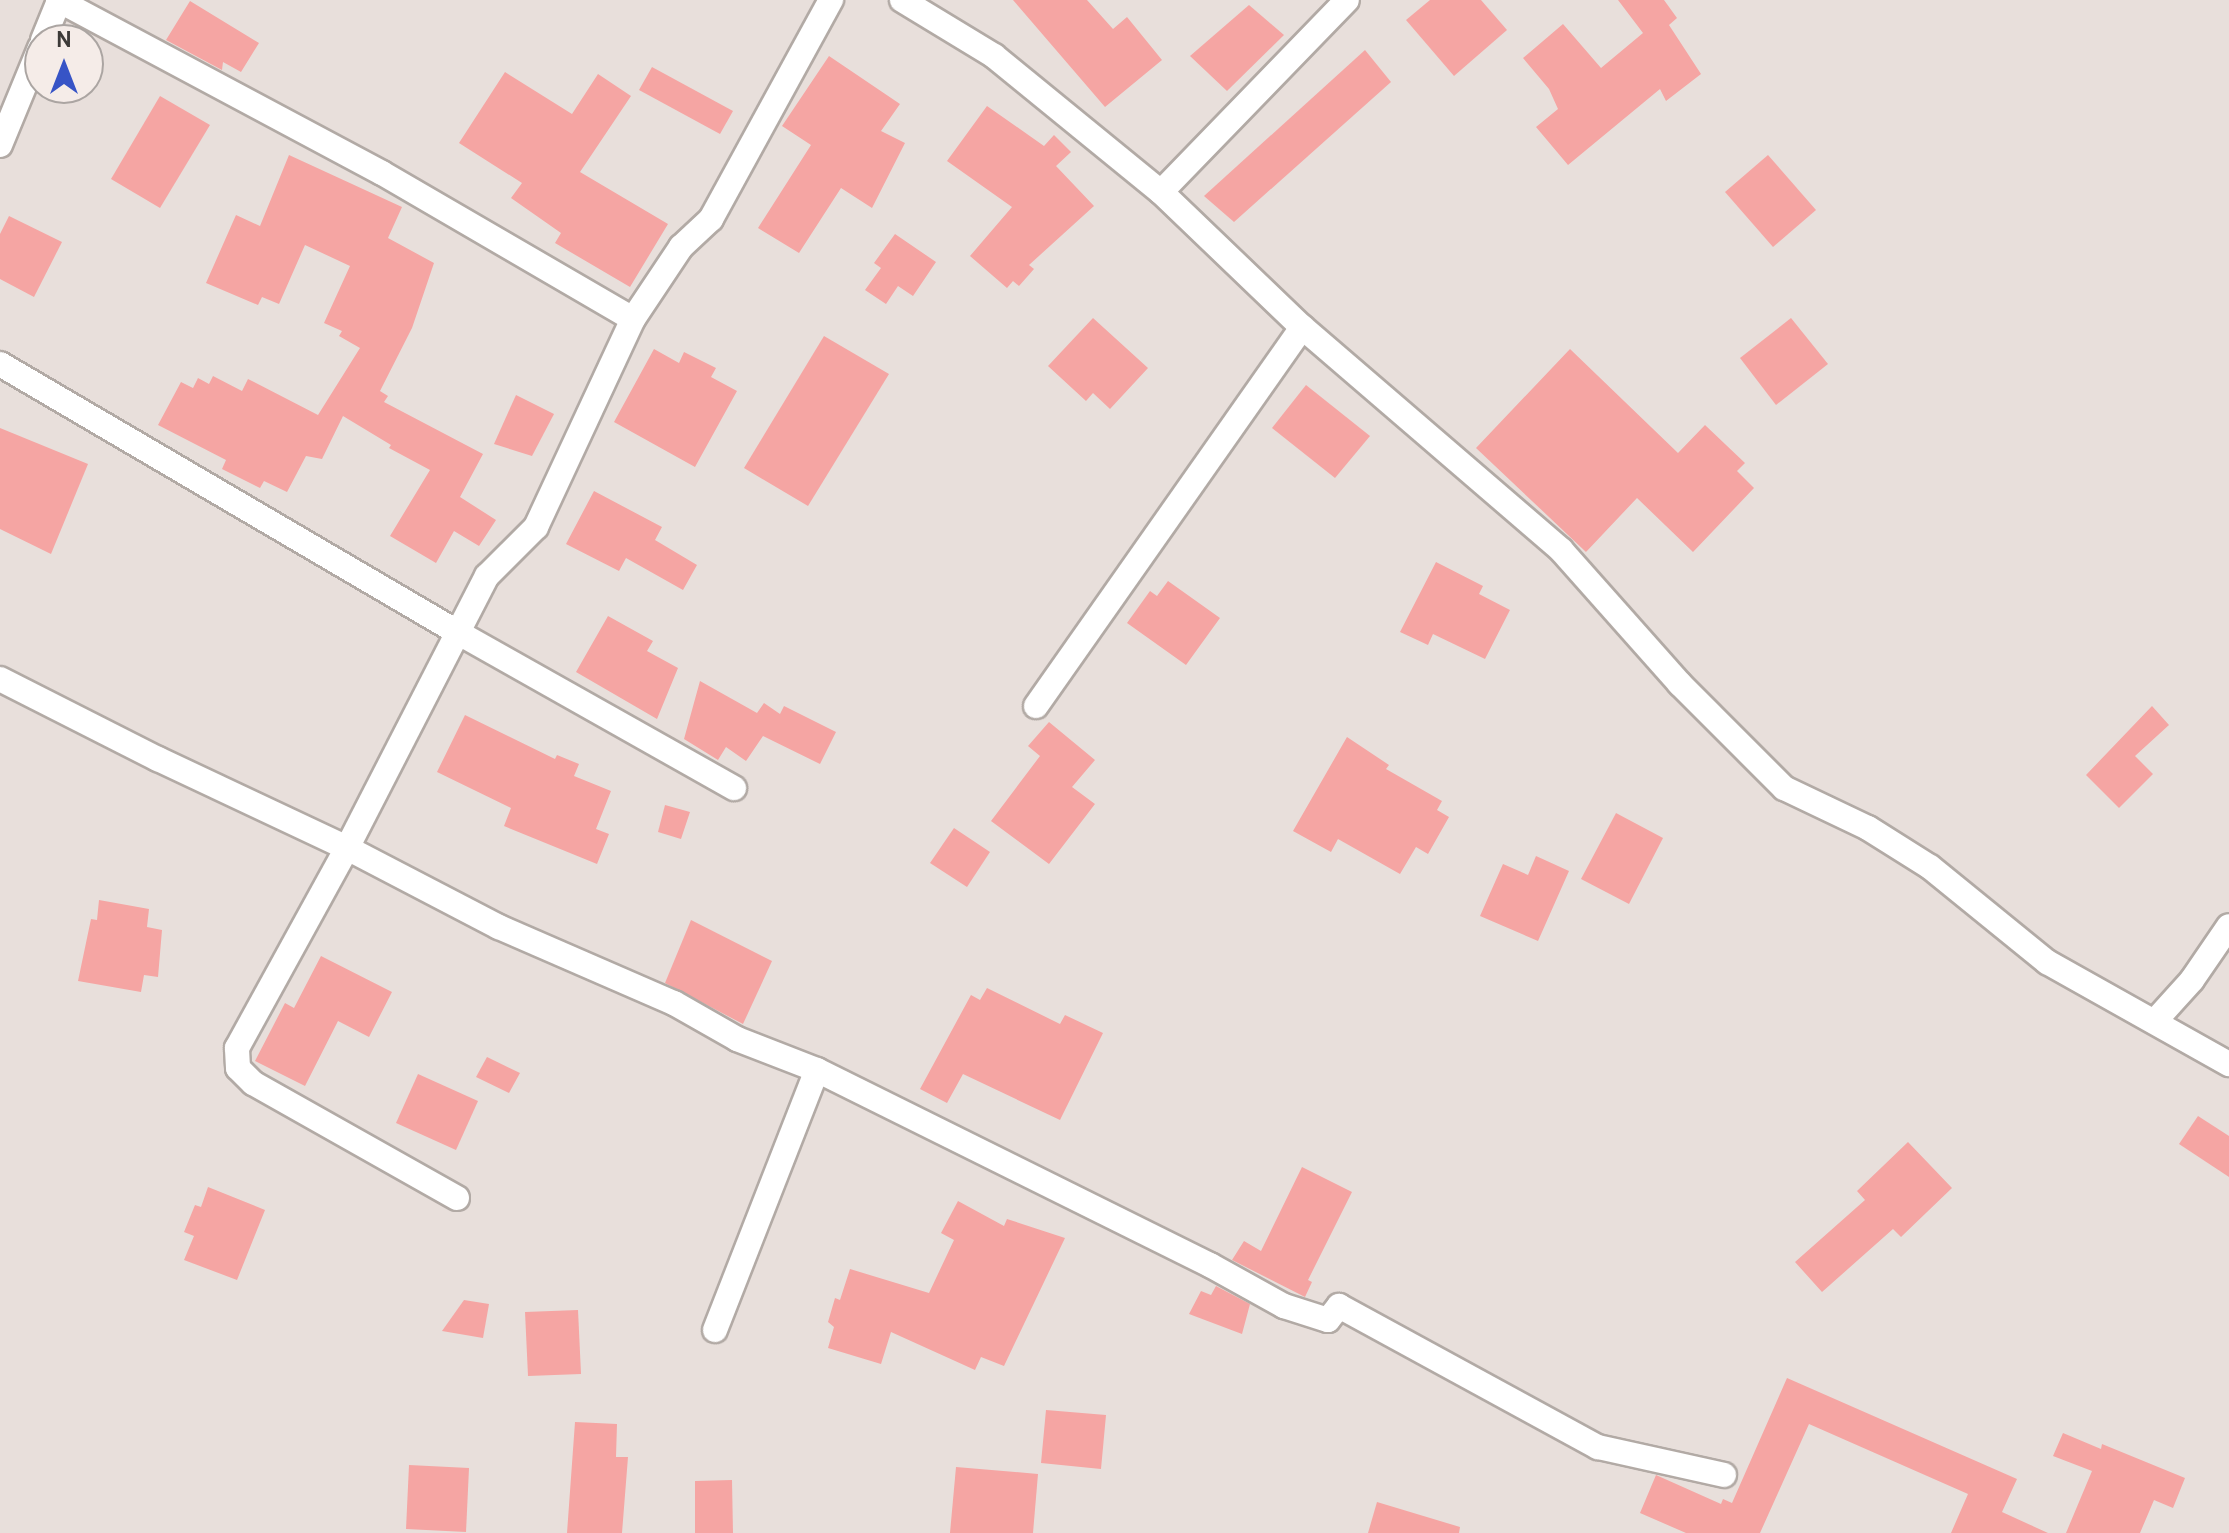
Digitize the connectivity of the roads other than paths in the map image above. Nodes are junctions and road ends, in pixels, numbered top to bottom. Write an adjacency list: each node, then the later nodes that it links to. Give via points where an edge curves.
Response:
1 (58, 0): 5 (street); 9 (street, via 382,173)
2 (831, 0): 9 (street, via 711,219 681,247)
3 (902, 0): 8 (street, via 994,56)
4 (1347, 0): 8 (street)
5 (49, 24)
6 (24, 87): 7 (street)
7 (0, 145)
8 (1161, 192): 10 (street)
9 (633, 319): 12 (street, via 536,527 487,576)
10 (1302, 327): 14 (street); 18 (street, via 1561,550 1680,684 1784,788 1868,828 1930,867 2047,962)
11 (0, 364): 12 (street)
12 (457, 632): 15 (street); 16 (street)
13 (0, 679): 16 (street)
14 (1036, 706)
15 (734, 788)
16 (347, 848): 20 (street, via 499,927 674,1003 737,1039); 21 (street, via 237,1048 238,1068 253,1083)
17 (2229, 926): 18 (street)
18 (2155, 1021): 19 (street)
19 (2229, 1064)
20 (817, 1070): 22 (street); 23 (street, via 1284,1306 1328,1320 1339,1306 1598,1447)
21 (457, 1198)
22 (715, 1330)
23 (1724, 1475)

